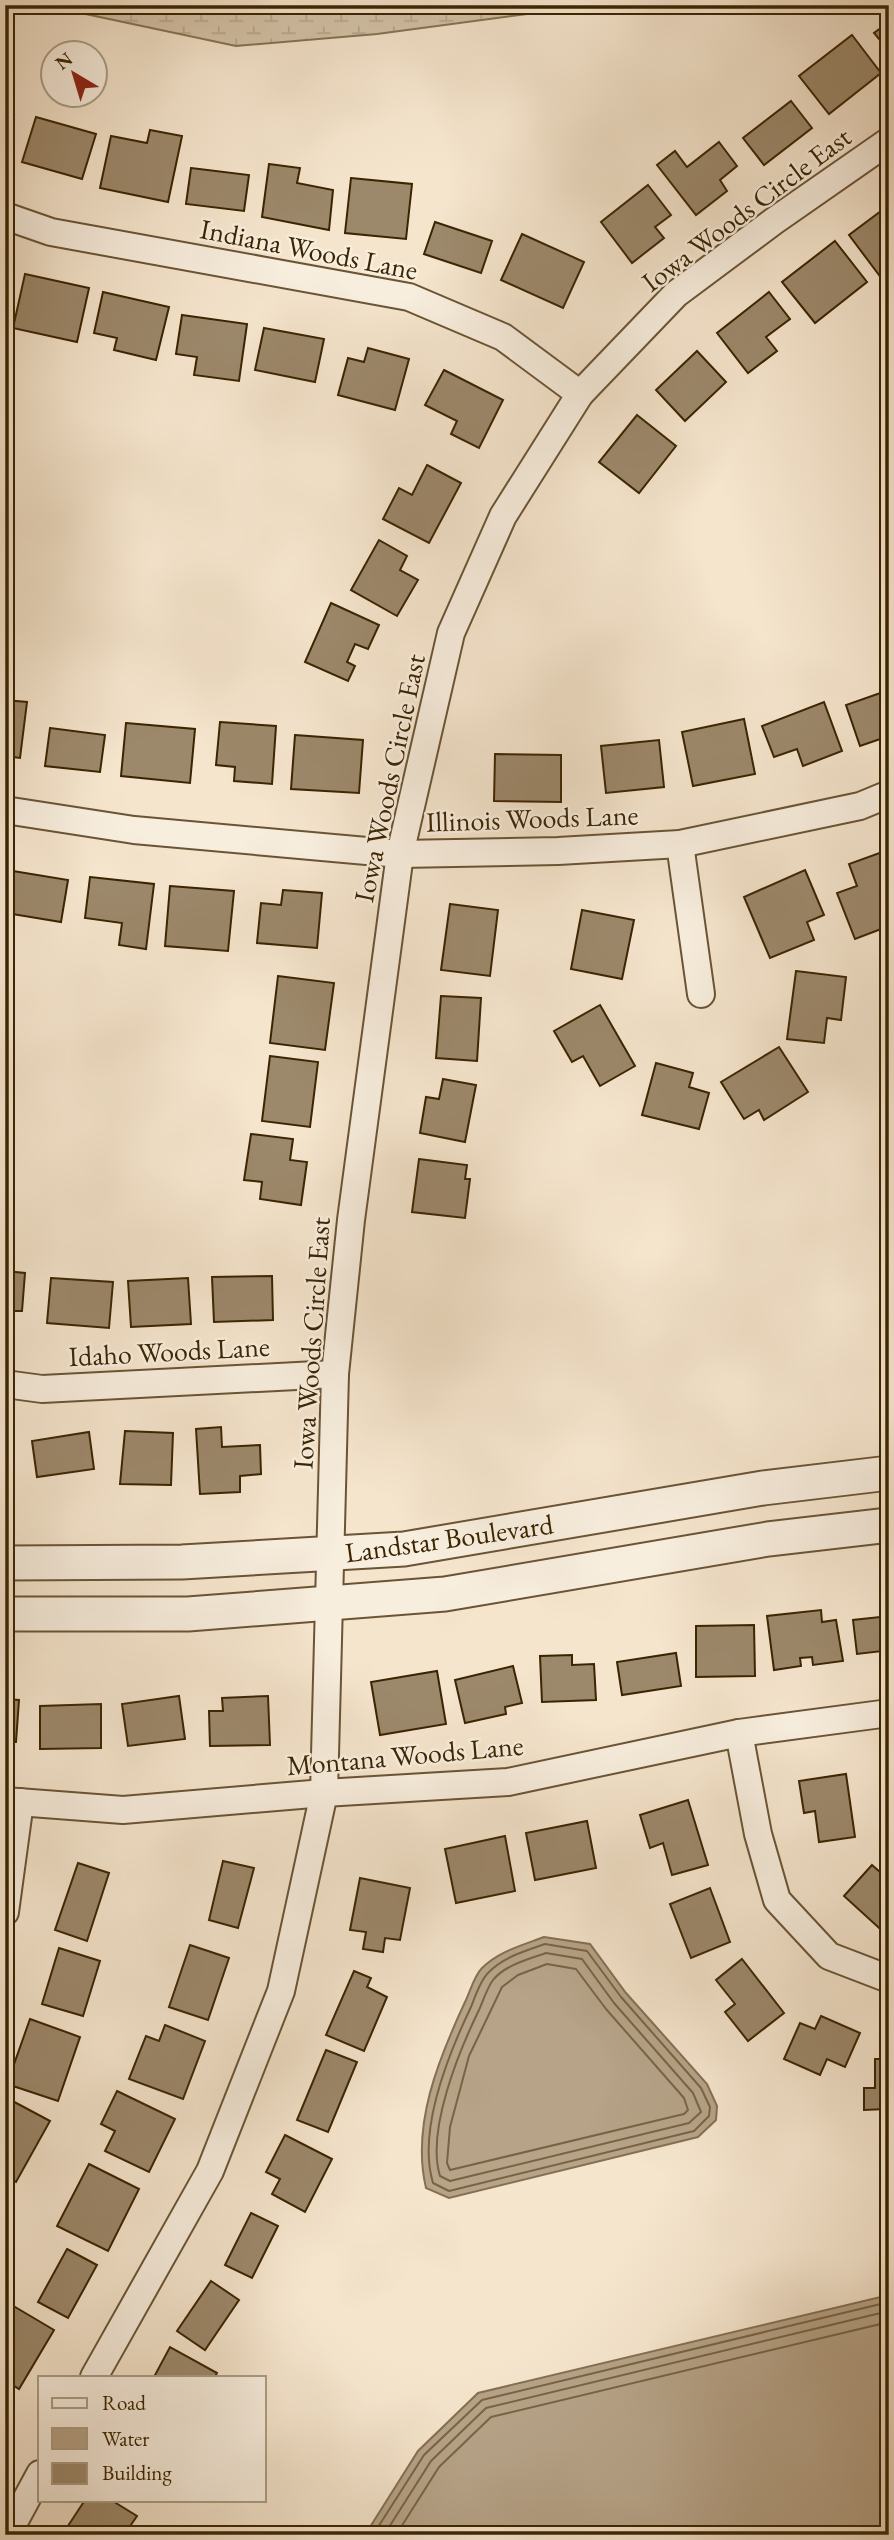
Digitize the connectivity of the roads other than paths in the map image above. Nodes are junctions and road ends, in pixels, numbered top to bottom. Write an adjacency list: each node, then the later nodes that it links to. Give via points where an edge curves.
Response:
1 (889, 141): 3 (street, Iowa Woods Circle East, via 676,294)
2 (5, 216): 3 (street, Indiana Woods Lane, via 51,232 409,298 503,337)
3 (580, 394): 7 (street, Iowa Woods Circle East, via 503,516 451,633)
4 (889, 794): 6 (street, Illinois Woods Lane, via 860,806)
5 (5, 810): 7 (street, Illinois Woods Lane, via 134,830)
6 (680, 844): 7 (street, Illinois Woods Lane); 8 (street)
7 (401, 855): 9 (street, Iowa Woods Circle East, via 352,1211)
8 (701, 994)
9 (335, 1374): 10 (street, Idaho Woods Lane, via 42,1388); 13 (street, Iowa Woods Circle East)
10 (5, 1384)
11 (889, 1473): 13 (street, Landstar Boulevard, via 762,1488 404,1549)
12 (889, 1525): 15 (street, Landstar Boulevard, via 768,1539 445,1594)
13 (330, 1554): 14 (street, Landstar Boulevard, via 182,1562); 15 (street, Iowa Woods Circle East)
14 (5, 1563)
15 (328, 1605): 16 (street, Landstar Boulevard, via 188,1615); 19 (street, Iowa Woods Circle East)
16 (5, 1614)
17 (889, 1713): 18 (street, Montana Woods Lane)
18 (739, 1733): 19 (street, Montana Woods Lane, via 508,1782); 22 (street, via 758,1834 777,1900 829,1956)
19 (324, 1793): 20 (street, Montana Woods Lane, via 123,1810); 23 (street, Iowa Woods Circle East, via 281,1991 271,2017 210,2171)
20 (13, 1802): 21 (street)
21 (5, 1912)
22 (889, 1979)
23 (95, 2376)
24 (38, 2477): 25 (street)
25 (7, 2535)

